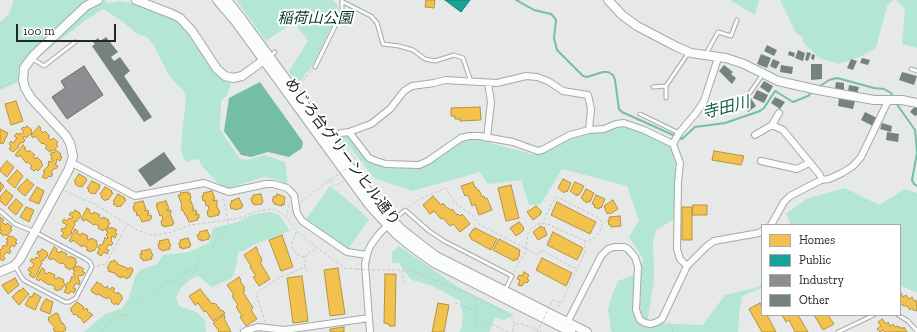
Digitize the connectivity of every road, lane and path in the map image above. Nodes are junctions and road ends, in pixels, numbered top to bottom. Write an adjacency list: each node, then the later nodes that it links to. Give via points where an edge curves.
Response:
1 (98, 0): 12 (street, via 86,6)
2 (136, 0): 10 (street, via 180,18 192,31 217,69 225,76 242,76)
3 (217, 0): 10 (street, めじろ台グリーンヒル通り)
4 (227, 0): 10 (street, めじろ台グリーンヒル通り)
5 (608, 0): 9 (street, via 629,21)
6 (342, 1): 14 (lane, via 342,12); 19 (lane, via 371,16 377,23 383,44 394,44 413,50 425,59 435,61 454,55 462,58)
7 (737, 20): 11 (lane, via 732,36 718,32)
8 (75, 42): 12 (lane, via 44,66)
9 (689, 52): 11 (street); 21 (lane)
10 (269, 56): 37 (street, めじろ台グリーンヒル通り)
11 (706, 56): 13 (street)
12 (31, 58): 18 (street, via 24,68)
13 (718, 58): 17 (street, via 744,64); 34 (street, via 704,101)
14 (315, 67): 22 (path)
15 (911, 69): 16 (lane)
16 (917, 71)
17 (763, 74): 26 (street, via 813,89 874,100); 27 (lane, via 747,97)
18 (23, 80): 24 (path); 41 (street, via 28,94 70,142)
19 (471, 82): 20 (street); 33 (street, via 445,80 412,86 371,124)
20 (488, 83): 32 (street, via 526,76 537,77 563,91 588,95 591,109); 36 (street, via 492,102)
21 (666, 86): 23 (lane); 25 (lane)
22 (299, 87)
23 (653, 87)
24 (0, 88)
25 (666, 98)
26 (893, 100): 28 (street); 44 (street, via 861,157 853,166 842,173)
27 (738, 102)
28 (917, 103)
29 (779, 113): 31 (street)
30 (640, 114): 34 (lane)
31 (772, 125): 35 (street); 42 (street, via 783,130)
32 (589, 130): 36 (street, via 570,135 538,151 513,142); 38 (street, via 624,123)
33 (350, 132): 36 (street, via 369,158 386,164 419,165 461,138); 37 (street, via 341,133)
34 (679, 134): 38 (street)
35 (755, 134)
36 (487, 138)
37 (327, 141): 54 (street, めじろ台グリーンヒル通り, via 369,205)
38 (674, 142): 67 (street, via 680,163 677,249 680,259)
39 (346, 151): 43 (path, bridge, via 348,149 357,161)
40 (761, 161): 42 (street, via 797,169)
41 (72, 163): 46 (street); 47 (street, via 135,196 198,183 209,184)
42 (810, 163): 44 (street)
43 (330, 180): 45 (path, via 335,186); 49 (path, bridge)
44 (821, 180): 56 (street, via 790,196)
45 (343, 181)
46 (59, 188): 57 (path, via 96,205); 58 (street)
47 (221, 190): 53 (path); 64 (street, via 233,192 262,184 287,188 294,195 297,213 302,222 347,252)
48 (292, 203): 52 (path, via 288,205)
49 (299, 203)
50 (405, 210): 54 (lane); 63 (path, via 418,200 446,188 454,202 473,216 479,224); 74 (lane, via 428,231 444,241)
51 (0, 211): 58 (lane, via 15,224)
52 (286, 217): 53 (path, via 272,209); 59 (path)
53 (228, 220): 57 (path, via 190,225 155,235); 92 (path, via 221,239 216,241 206,256 199,260 195,270 188,270 178,279 168,282 138,303 129,314 117,316)
54 (390, 223): 64 (street, via 375,238); 76 (street, めじろ台グリーンヒル通り, via 436,256)
55 (542, 223): 61 (path); 61 (path, via 557,197 597,217 600,221 600,231); 63 (path, via 531,229)
56 (772, 224)
57 (127, 225): 68 (path, via 106,264)
58 (35, 232): 66 (street); 68 (lane, via 84,258)
59 (297, 232): 62 (path); 65 (path, via 292,248 298,255)
60 (761, 232): 67 (street, via 714,241 700,251)
61 (585, 242): 70 (path, via 585,252)
62 (317, 248): 65 (path, via 310,251); 71 (path, bridge, via 344,268)
63 (525, 248): 70 (path, via 538,255 540,250); 74 (path)
64 (367, 255): 85 (street, via 365,264)
65 (306, 258): 69 (path)
66 (14, 266): 68 (lane, via 25,281 65,302 76,298); 72 (street)
67 (687, 266): 82 (street)
68 (92, 267)
69 (305, 267): 73 (path); 88 (path, via 275,280 256,294)
70 (577, 269): 78 (path)
71 (402, 270): 75 (path); 77 (path, via 412,271)
72 (0, 272)
73 (308, 273)
74 (512, 276): 76 (lane)
75 (406, 284)
76 (503, 294): 89 (street, めじろ台グリーンヒル通り)
77 (475, 297): 81 (path); 87 (path, via 509,315)
78 (561, 303): 80 (path); 90 (path, bridge, via 553,300)
79 (455, 304): 81 (path)
80 (557, 311)
81 (478, 312): 86 (path)
82 (664, 313): 89 (street, via 662,318 651,324 640,320 636,310 638,262 628,249 614,246 601,256); 100 (path)
83 (872, 316): 101 (lane)
84 (900, 316): 91 (lane)
85 (369, 318): 88 (street, via 285,330); 94 (street)
86 (477, 324): 95 (path); 96 (path, via 488,323)
87 (515, 324): 90 (path, via 523,324); 97 (path)
88 (268, 328): 93 (street, via 253,328)
89 (568, 328): 99 (street, めじろ台グリーンヒル通り)
90 (537, 331): 98 (path)
91 (917, 331)
92 (102, 332)
93 (244, 332)
94 (370, 332)
95 (475, 332)
96 (508, 332)
97 (514, 332)
98 (541, 332)
99 (587, 332)
100 (672, 332)
101 (838, 332)

